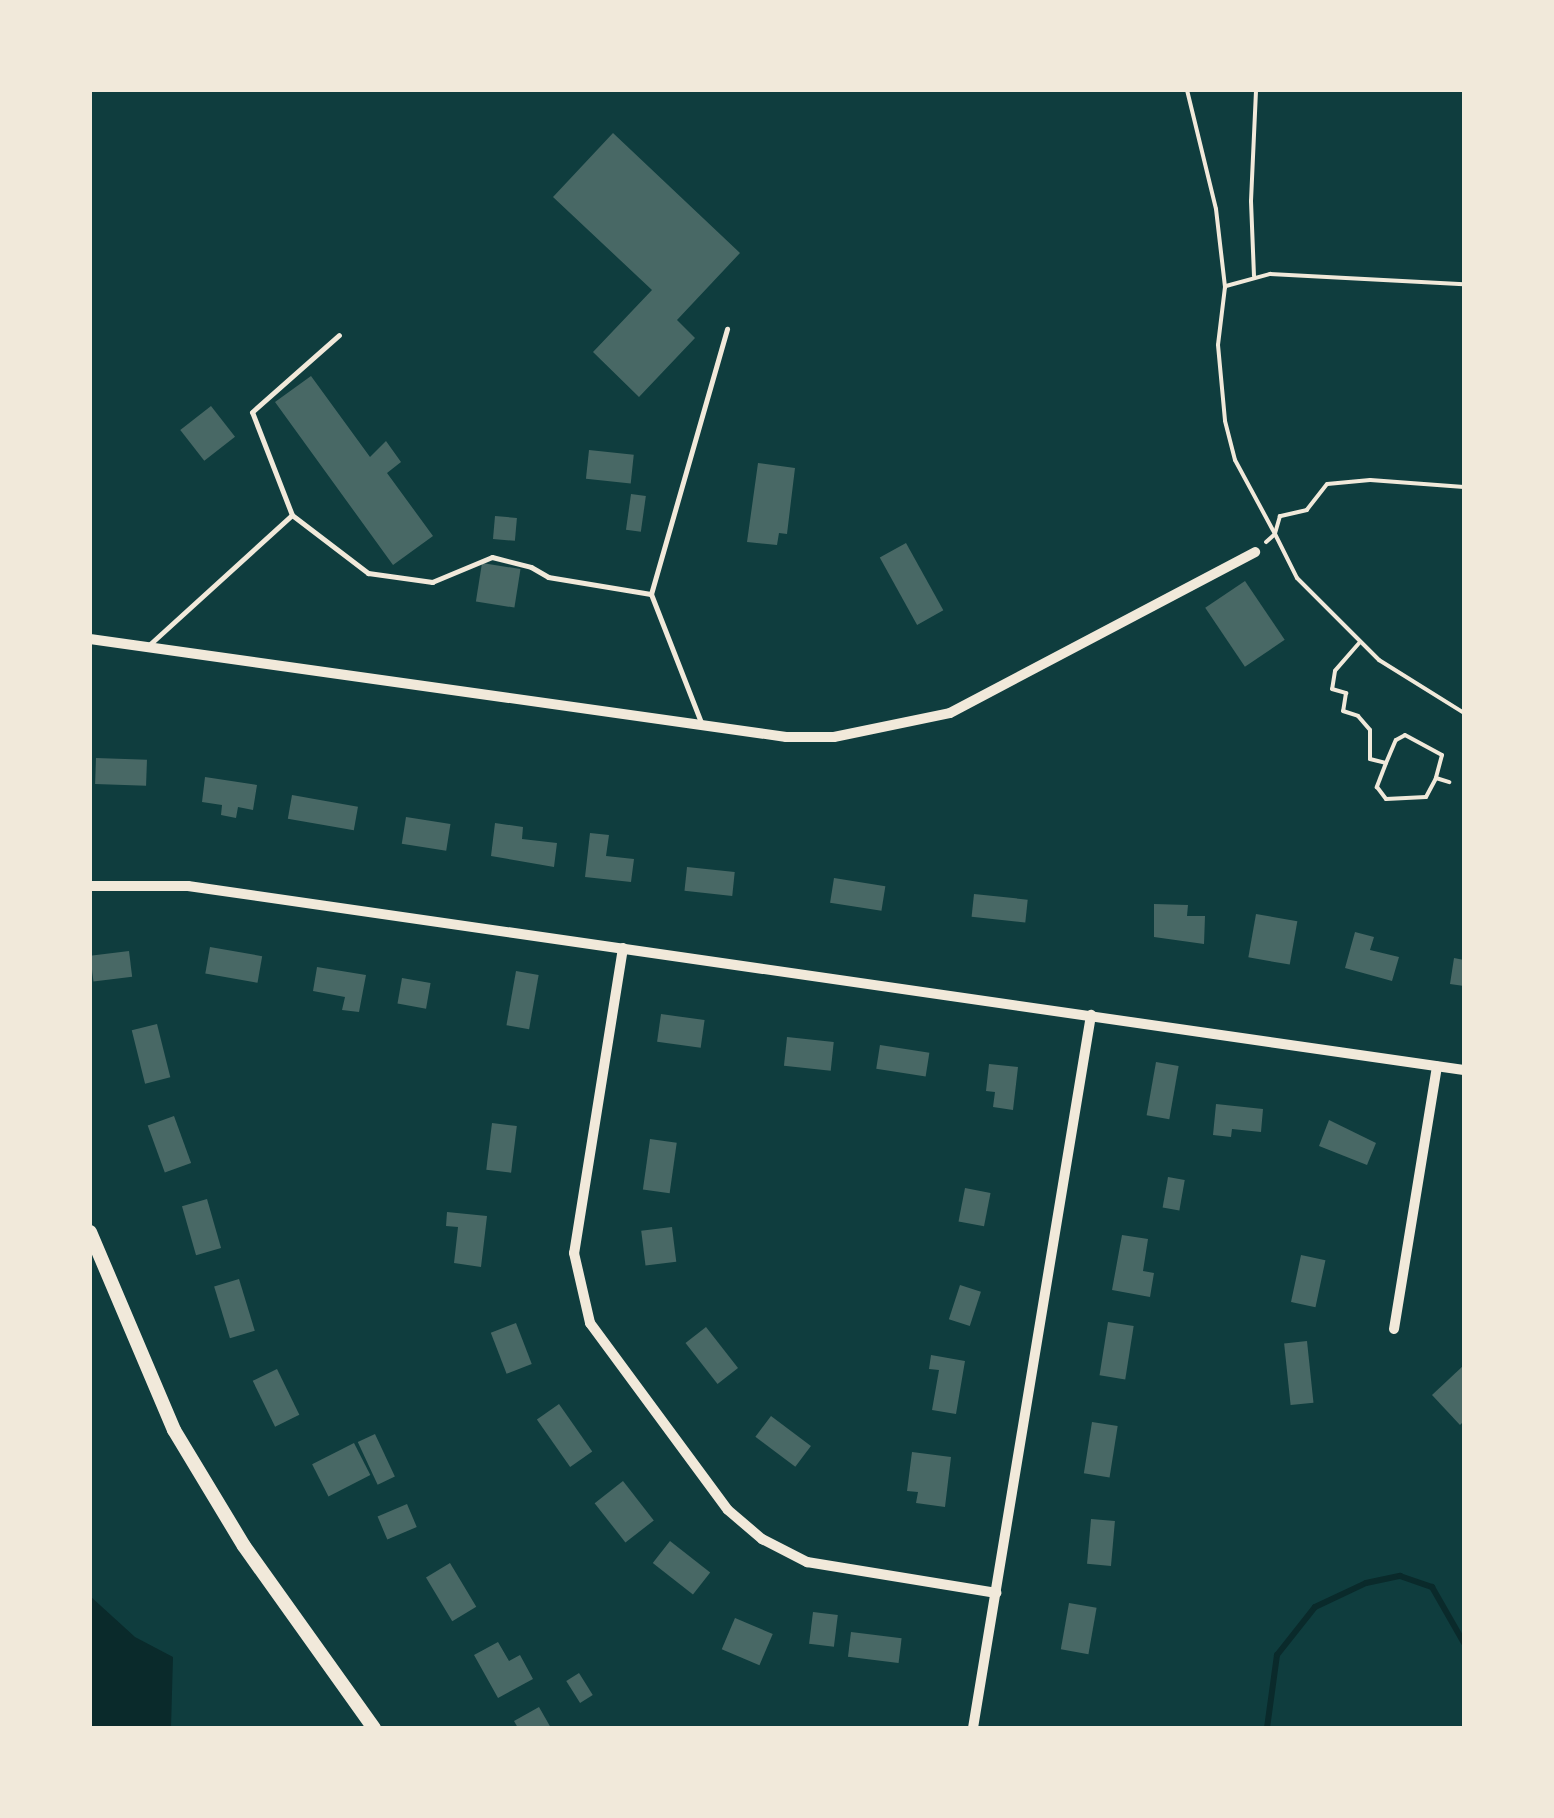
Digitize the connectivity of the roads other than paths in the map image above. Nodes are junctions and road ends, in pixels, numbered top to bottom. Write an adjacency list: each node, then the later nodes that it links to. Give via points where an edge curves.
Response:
1 (728, 329): 5 (lane)
2 (339, 335): 3 (lane, via 252,412)
3 (292, 515): 5 (lane, via 368,573 432,582 492,558 548,577); 7 (lane)
4 (1255, 552): 8 (street, via 950,713 834,737)
5 (651, 594): 8 (lane)
6 (90, 639): 7 (street)
7 (146, 647): 8 (street)
8 (702, 725)
9 (90, 886): 10 (street, via 188,886)
10 (623, 948): 11 (street); 16 (street, via 575,1237 590,1323 728,1510 762,1538 807,1562)
11 (1092, 1015): 12 (street); 16 (street)
12 (1437, 1068): 13 (street); 15 (street)
13 (1464, 1070)
14 (90, 1232): 17 (main road, via 174,1430 244,1546)
15 (1394, 1329)
16 (996, 1593): 18 (street)
17 (374, 1728)
18 (973, 1728)

